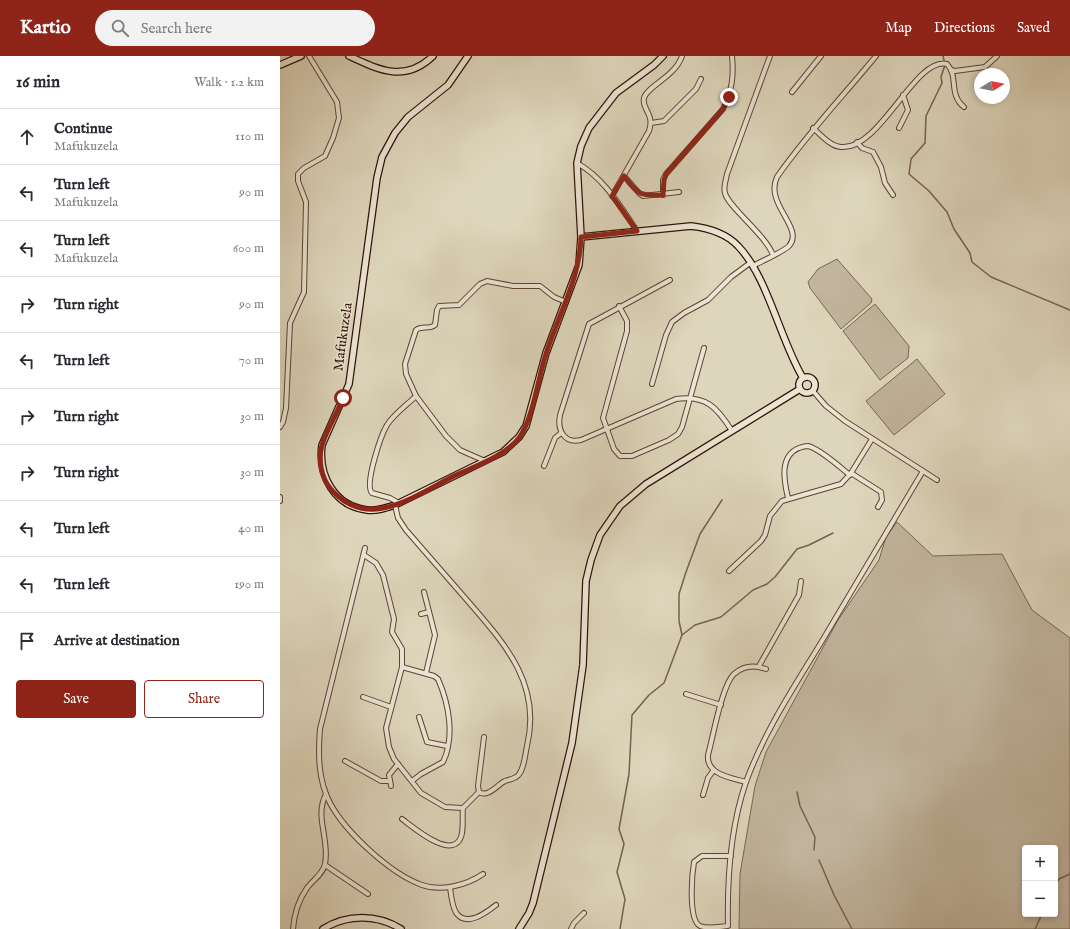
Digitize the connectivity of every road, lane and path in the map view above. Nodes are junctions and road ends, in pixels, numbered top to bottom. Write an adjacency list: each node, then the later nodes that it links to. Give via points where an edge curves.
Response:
1 (301, 56): 13 (street)
2 (309, 56): 43 (street, via 337,102 339,118 325,156 298,174 306,210 304,292 290,323 286,408)
3 (349, 56): 4 (street, via 375,68 393,72 415,69)
4 (432, 56)
5 (468, 56): 56 (street, Mafukuzela, via 448,85 401,124 382,157 348,384 322,445 323,473 328,485 346,503 367,510 379,510)
6 (663, 56): 23 (street, Mafukuzela, via 616,93 589,128)
7 (682, 56): 19 (street, via 677,68 646,93 644,103)
8 (732, 56): 26 (street, via 733,85 723,109 666,174)
9 (770, 56): 31 (street, via 727,174 724,190 730,202 763,237)
10 (820, 56): 16 (street)
11 (876, 56): 20 (street)
12 (997, 56): 14 (street, via 986,67)
13 (280, 65)
14 (951, 70): 17 (street, via 943,63 929,66); 18 (street, via 955,96)
15 (701, 79): 19 (street, via 696,89 664,121)
16 (792, 92)
17 (903, 95): 21 (street, via 908,110); 22 (street, via 875,129)
18 (964, 107)
19 (651, 123): 24 (street)
20 (813, 128): 22 (street, via 836,146 845,147); 31 (street, via 774,181 775,198 788,220 792,240 788,247)
21 (899, 128)
22 (857, 142): 27 (street, via 862,148 873,152 881,167 885,184)
23 (577, 163): 28 (street, via 594,173); 30 (street, Mafukuzela)
24 (624, 176): 26 (street, via 643,196); 28 (street)
25 (679, 192): 26 (street)
26 (663, 195)
27 (893, 195)
28 (612, 196): 29 (street)
29 (637, 231): 30 (street); 32 (street, via 691,226 706,228 731,240)
30 (581, 237): 34 (street, Mafukuzela, via 579,265)
31 (773, 255): 32 (street)
32 (752, 264): 37 (street); 38 (street, via 731,277 708,300 672,322)
33 (670, 280): 35 (street)
34 (566, 302): 41 (street, via 554,297 540,286 513,286 487,281 480,284 459,305 439,306 435,325 416,330 406,359 406,374); 48 (street, Mafukuzela, via 546,353 526,426 512,446)
35 (619, 306): 44 (street, via 627,321 627,331 605,412); 46 (street, via 593,320 586,328 558,423)
36 (704, 348): 42 (street)
37 (803, 378): 39 (street); 40 (street, via 814,380)
38 (652, 384)
39 (800, 390): 40 (street, via 808,394); 45 (street)
40 (813, 391): 47 (street, via 826,406)
41 (416, 396): 48 (street, via 446,436 460,450); 56 (street, via 388,425 374,460 369,488 372,493 390,498)
42 (691, 397): 44 (street, via 676,399); 44 (street, via 678,434 632,456 624,457 616,452); 45 (street, via 710,404 724,418)
43 (280, 427)
44 (606, 429): 46 (street, via 578,440 570,440)
45 (732, 431): 98 (street, via 635,493 611,518 595,547 586,581 582,678 572,743 533,903)
46 (561, 433): 49 (street, via 555,438)
47 (872, 438): 50 (street); 51 (street)
48 (485, 461): 56 (street, Mafukuzela)
49 (544, 466)
50 (922, 472): 52 (street); 81 (street, via 769,729)
51 (850, 474): 54 (street, via 837,486); 54 (street, via 812,447 804,446 794,450 788,457 784,477); 57 (street, via 881,492 882,500)
52 (937, 480)
53 (280, 497): 55 (street)
54 (788, 498): 60 (street, via 782,501 770,516 761,541)
55 (280, 501)
56 (397, 504): 83 (street, via 398,518 406,530 502,641 520,670 530,715 529,738 519,775 487,794)
57 (878, 507)
58 (365, 548): 59 (street)
59 (364, 555): 66 (street, via 376,563 383,575 394,619 392,632 402,649); 84 (street, via 320,729 318,751)
60 (729, 571)
61 (801, 581): 65 (street, via 799,594)
62 (424, 592): 63 (street)
63 (429, 612): 64 (street); 68 (street, via 435,638)
64 (421, 614)
65 (759, 666): 67 (street); 71 (street, via 746,667 735,673 728,683)
66 (402, 667): 68 (street); 72 (street)
67 (766, 670)
68 (426, 673): 75 (street, via 438,679 448,712 450,721)
69 (686, 694): 71 (street)
70 (363, 696): 72 (street)
71 (721, 705): 78 (street, via 708,755 708,762)
72 (391, 707): 77 (street, via 386,739)
73 (419, 718): 75 (street, via 427,742)
74 (484, 737): 83 (street)
75 (447, 746): 80 (street, via 443,762)
76 (345, 760): 79 (street, via 381,781)
77 (398, 764): 79 (street, via 391,771); 80 (street)
78 (713, 771): 81 (street); 85 (street)
79 (390, 781): 82 (street)
80 (412, 782): 86 (street, via 421,793 445,807)
81 (746, 782): 88 (street, via 735,824)
82 (391, 786)
83 (479, 792): 86 (street)
84 (326, 794): 89 (street, via 321,808 326,854); 91 (street, via 340,819 356,838 380,858 422,885 434,888)
85 (703, 795)
86 (463, 808): 87 (street, via 461,837 449,846 437,844)
87 (402, 819)
88 (731, 856): 88 (street, via 727,891 728,926 702,928 693,915 694,862 702,856)
89 (324, 865): 92 (street); 95 (street, via 323,870 301,898 295,913)
90 (483, 874): 91 (street, via 475,880)
91 (450, 887): 93 (street, via 454,908 462,918 478,917)
92 (368, 894)
93 (496, 905)
94 (584, 913): 99 (street)
95 (293, 929)
96 (323, 929): 97 (street, via 341,921 368,917 388,922)
97 (401, 929)
98 (519, 929)
99 (571, 929)

